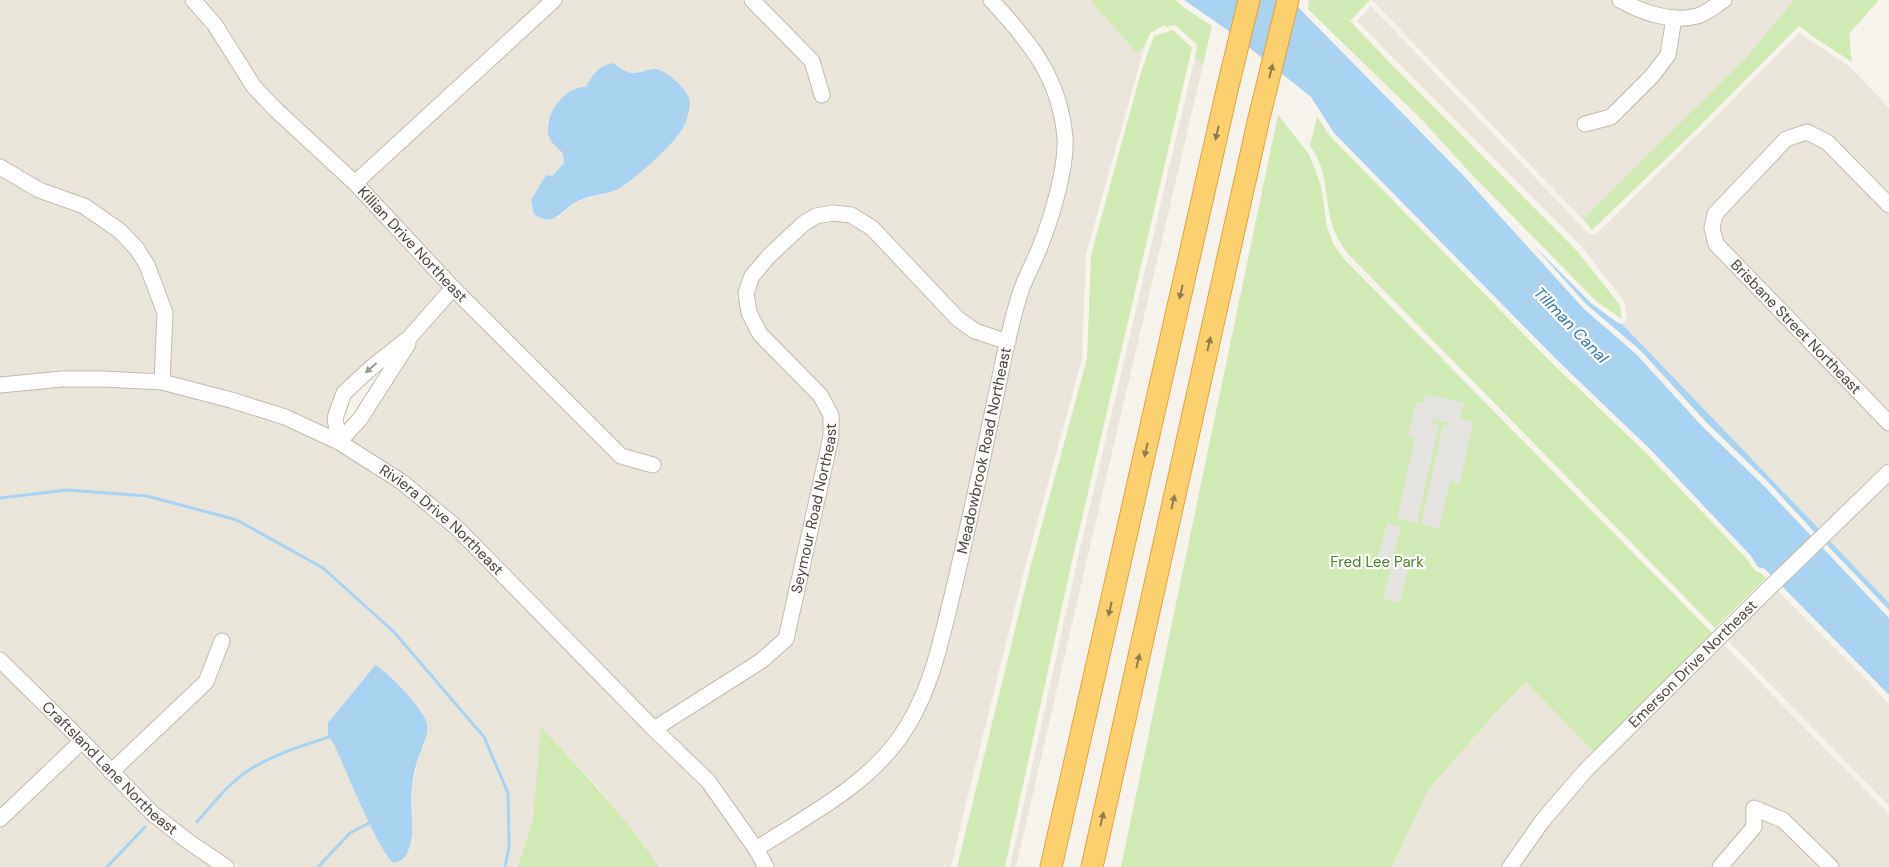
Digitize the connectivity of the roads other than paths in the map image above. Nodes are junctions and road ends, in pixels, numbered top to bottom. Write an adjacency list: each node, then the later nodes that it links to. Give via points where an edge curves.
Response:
1 (194, 0): 13 (street, Killian Drive Northeast, via 216,25 254,87)
2 (554, 0): 13 (street)
3 (752, 0): 10 (street, via 812,61)
4 (991, 0): 17 (street, Meadowbrook Road Northeast, via 1037,53 1053,86 1065,140 1062,176 1041,244 1021,291)
5 (1249, 0): 33 (highway, one-way to 33)
6 (1288, 0): 34 (highway, one-way to 6)
7 (1620, 0): 9 (street)
8 (1724, 0): 9 (street, via 1698,16)
9 (1674, 18): 11 (street, via 1668,55 1652,76 1612,117)
10 (822, 95)
11 (1585, 124)
12 (0, 167): 18 (street, via 39,190 84,206 120,231 137,249 147,265 165,313)
13 (355, 182): 15 (street, Killian Drive Northeast)
14 (1889, 205): 20 (street, Brisbane Street Northeast, via 1827,142 1807,132 1786,139 1715,214 1712,228 1716,244)
15 (453, 288): 16 (street); 22 (street, Killian Drive Northeast, via 621,456)
16 (409, 338): 21 (street, via 410,342 360,419); 21 (street, one-way to 21, via 344,393 335,418)
17 (1008, 342): 26 (street, Seymour Road Northeast, via 975,331 958,319 872,228 851,215 833,213 816,216 769,256 752,276 746,293 749,313 760,334 820,395 831,415 831,437 786,638 761,661); 30 (street, Meadowbrook Road Northeast, via 963,553 934,670 922,700 897,741 877,764 850,788)
18 (162, 382): 19 (street, Riviera Drive Northeast, via 103,379); 21 (street, Riviera Drive Northeast, via 285,417)
19 (0, 385)
20 (1889, 422)
21 (338, 442): 26 (street, Riviera Drive Northeast, via 402,482 457,528)
22 (653, 465)
23 (1889, 472): 35 (street, Emerson Drive Northeast, via 1586,770 1543,820)
24 (222, 641): 28 (street, via 206,682)
25 (0, 660): 27 (street, Craftsland Lane Northeast)
26 (654, 729): 30 (street, Riviera Drive Northeast, via 708,781)
27 (82, 741): 28 (street, Craftsland Lane Northeast); 29 (street)
28 (111, 772): 31 (street, Craftsland Lane Northeast, via 153,814)
29 (0, 819)
30 (756, 849): 32 (street, Riviera Drive Northeast)
31 (226, 867)
32 (766, 867)
33 (1051, 867)
34 (1092, 867)
35 (1510, 867)
36 (1720, 867): 37 (street, via 1754,827 1754,808 1783,820)
37 (1831, 867)

